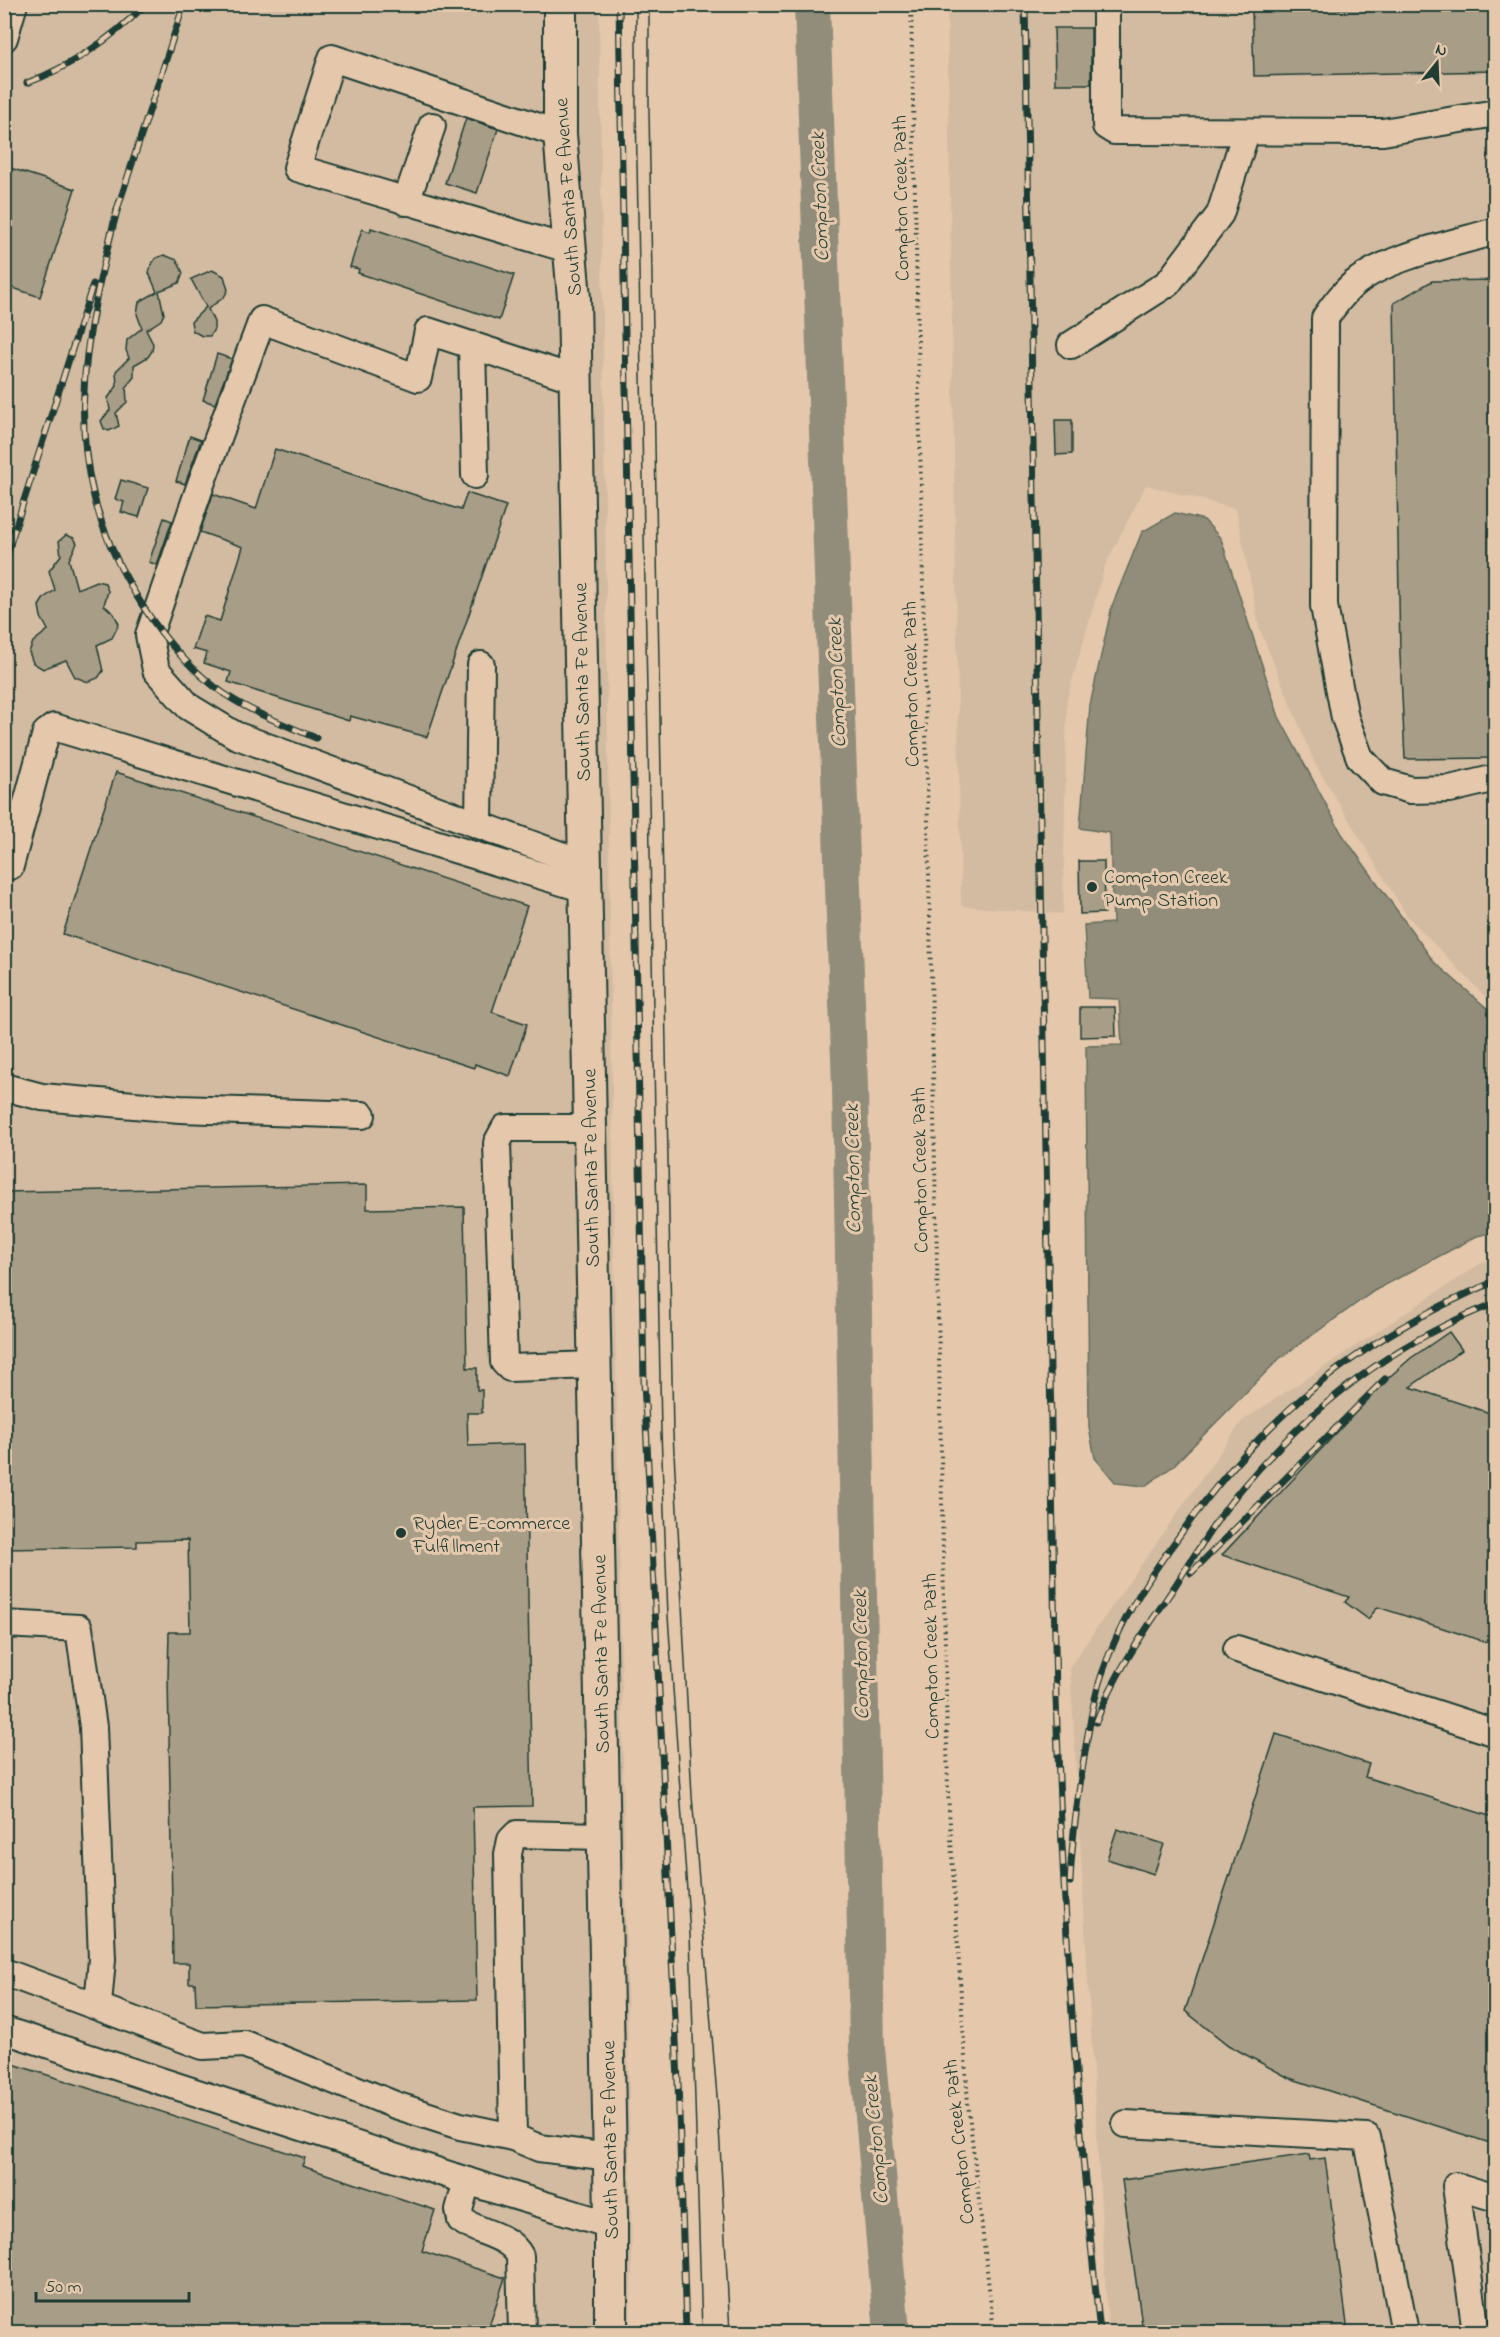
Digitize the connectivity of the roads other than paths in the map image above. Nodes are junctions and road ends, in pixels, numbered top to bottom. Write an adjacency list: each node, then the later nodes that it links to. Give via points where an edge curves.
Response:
1 (14, 4): 4 (lane)
2 (560, 4): 8 (main road, South Santa Fe Avenue)
3 (1106, 4): 7 (lane, via 1108,129)
4 (4, 38)
5 (1496, 113): 7 (lane, via 1383,132)
6 (432, 126): 9 (lane)
7 (1245, 132): 13 (lane, via 1220,214 1168,283)
8 (560, 134): 9 (lane, via 332,58 297,168); 11 (main road, South Santa Fe Avenue)
9 (406, 202): 11 (lane)
10 (1496, 231): 17 (lane, via 1399,261 1359,279 1325,318 1324,606 1345,718 1360,758 1383,782 1411,790 1450,789)
11 (568, 249): 14 (main road, South Santa Fe Avenue)
12 (472, 345): 14 (lane); 15 (lane); 18 (lane, via 428,331 418,378 262,320 149,635 156,670 189,707 235,735)
13 (1071, 345)
14 (576, 379): 20 (main road, South Santa Fe Avenue)
15 (476, 475)
16 (481, 665): 18 (lane)
17 (1496, 778)
18 (479, 825): 20 (lane)
19 (10, 866): 20 (lane, via 46,733 54,727)
20 (585, 876): 23 (main road, South Santa Fe Avenue)
21 (4, 1087): 22 (lane, via 42,1097 157,1107)
22 (362, 1115)
23 (590, 1128): 24 (main road, South Santa Fe Avenue); 24 (lane, via 505,1128 497,1143 504,1362 510,1368)
24 (594, 1365): 28 (main road, South Santa Fe Avenue)
25 (4, 1624): 30 (lane, via 79,1628 93,1727 102,1959)
26 (1237, 1649): 27 (lane)
27 (1496, 1732)
28 (603, 1836): 33 (lane, via 517,1834 511,1840 508,1854); 34 (main road, South Santa Fe Avenue)
29 (4, 1972): 30 (lane)
30 (98, 2005): 33 (lane, via 203,2046 244,2044 395,2106)
31 (4, 2030): 35 (lane)
32 (1126, 2124): 40 (lane, via 1367,2137)
33 (513, 2137): 34 (lane, via 539,2148)
34 (610, 2157): 37 (main road, South Santa Fe Avenue)
35 (467, 2181): 37 (lane); 38 (lane, via 460,2220 506,2240 520,2256)
36 (1496, 2198): 41 (lane, via 1456,2186)
37 (611, 2225): 39 (main road, South Santa Fe Avenue)
38 (522, 2332)
39 (611, 2332)
40 (1405, 2332)
41 (1476, 2332)

